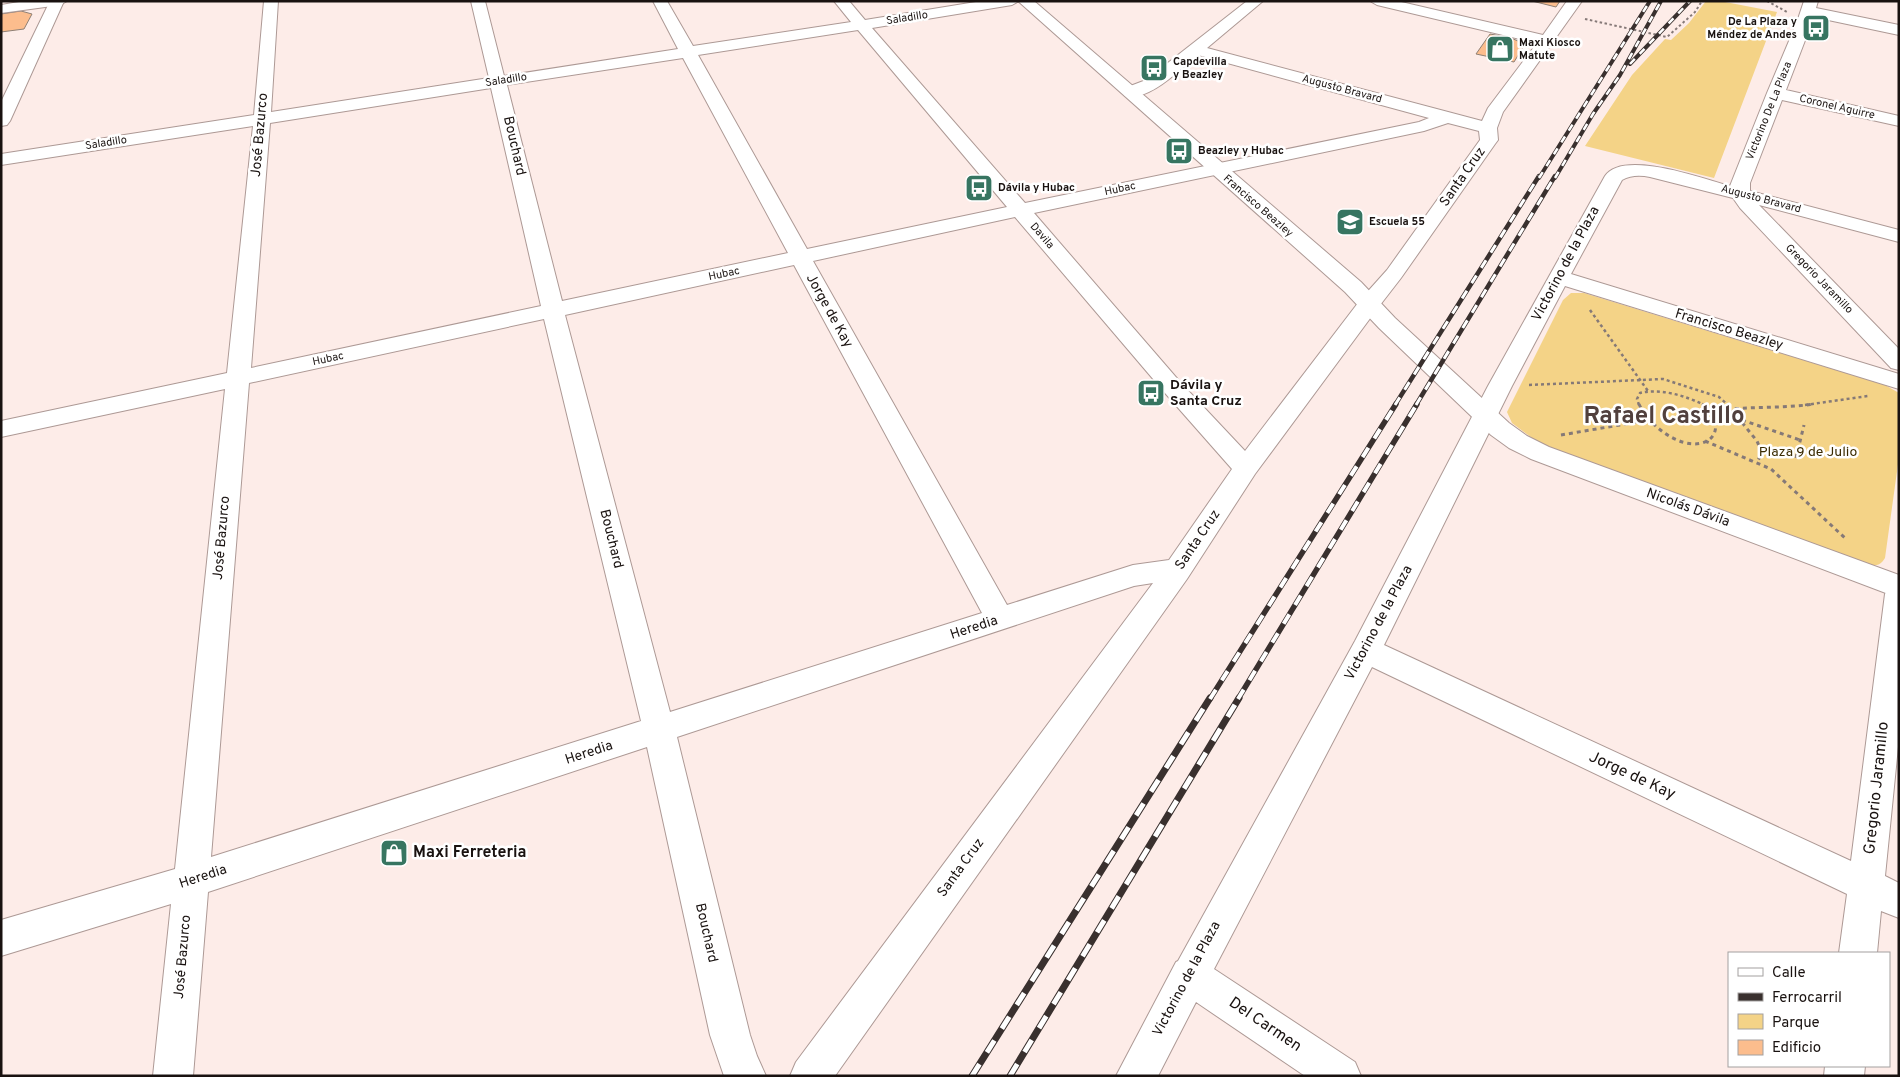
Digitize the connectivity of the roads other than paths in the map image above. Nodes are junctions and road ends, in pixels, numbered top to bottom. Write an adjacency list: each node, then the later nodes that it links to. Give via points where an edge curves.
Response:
1 (9, 1): 12 (street)
2 (58, 1): 14 (street); 25 (street)
3 (271, 1): 24 (street, José Bazurco)
4 (478, 1): 20 (street, Bouchard)
5 (660, 1): 19 (street, Jorge de Kay)
6 (841, 1): 15 (street, Davila)
7 (1012, 1): 15 (street, Saladillo)
8 (1025, 1): 21 (street, Francisco Beazley)
9 (1256, 1): 18 (street)
10 (1377, 1): 17 (street)
11 (1575, 1): 17 (street, Santa Cruz)
12 (1, 2)
13 (1809, 6): 16 (street); 22 (street, Victorino De La Plaza)
14 (1, 9)
15 (861, 25): 19 (street, Saladillo); 32 (street, Davila)
16 (1899, 30)
17 (1546, 40): 27 (street, Santa Cruz, via 1494,112)
18 (1196, 50): 21 (street, via 1152,84); 23 (street, Augusto Bravard)
19 (688, 52): 20 (street, Saladillo); 34 (street, Jorge de Kay)
20 (499, 81): 24 (street, Saladillo); 37 (street, Bouchard)
21 (1131, 92): 29 (street, Francisco Beazley)
22 (1775, 93): 26 (street, Coronel Aguirre); 31 (street, Victorino De La Plaza, via 1740,183)
23 (1446, 117): 27 (street, Augusto Bravard); 29 (street, Hubac, via 1424,126)
24 (262, 119): 28 (street, Saladillo); 39 (street, José Bazurco)
25 (1, 121)
26 (1899, 121)
27 (1488, 128): 36 (street, Santa Cruz, via 1489,140)
28 (1, 160)
29 (1216, 169): 32 (street, Hubac); 36 (street, Francisco Beazley)
30 (1622, 171): 31 (street, Augusto Bravard, via 1651,171); 35 (street, Victorino de la Plaza, via 1614,176)
31 (1740, 194): 33 (street, Augusto Bravard); 38 (street, Gregorio Jaramillo)
32 (1019, 210): 34 (street, Hubac); 43 (street, Davila)
33 (1899, 236)
34 (800, 258): 37 (street, Hubac); 47 (street, Jorge de Kay)
35 (1564, 279): 40 (street, Francisco Beazley); 41 (street, Victorino de la Plaza)
36 (1369, 304): 41 (street, Francisco Beazley); 43 (street, Santa Cruz)
37 (553, 310): 39 (street, Hubac); 49 (street, Bouchard)
38 (1899, 363)
39 (237, 378): 42 (street, Hubac); 50 (street, José Bazurco)
40 (1899, 382)
41 (1486, 415): 45 (street, Nicolás Dávila, via 1518,442 1540,453); 48 (street, Victorino de la Plaza)
42 (1, 429)
43 (1246, 468): 44 (street, Santa Cruz)
44 (1177, 571): 47 (street, Heredia, via 1133,576); 58 (street, Santa Cruz)
45 (1899, 587)
46 (1899, 594): 51 (street, Gregorio Jaramillo)
47 (1000, 620): 49 (street, Heredia)
48 (1366, 650): 51 (street, Jorge de Kay); 55 (street, Victorino de la Plaza)
49 (659, 730): 50 (street, Heredia); 57 (street, Bouchard, via 730,1035)
50 (190, 881): 53 (street, Heredia); 56 (street, José Bazurco)
51 (1866, 886): 52 (street, Jorge de Kay); 54 (street, Gregorio Jaramillo)
52 (1899, 901)
53 (1, 938)
54 (1858, 952)
55 (1189, 975): 59 (street, Victorino de la Plaza); 60 (street, Del Carmen)
56 (173, 1076)
57 (746, 1076)
58 (810, 1076)
59 (1136, 1076)
60 (1341, 1076)

